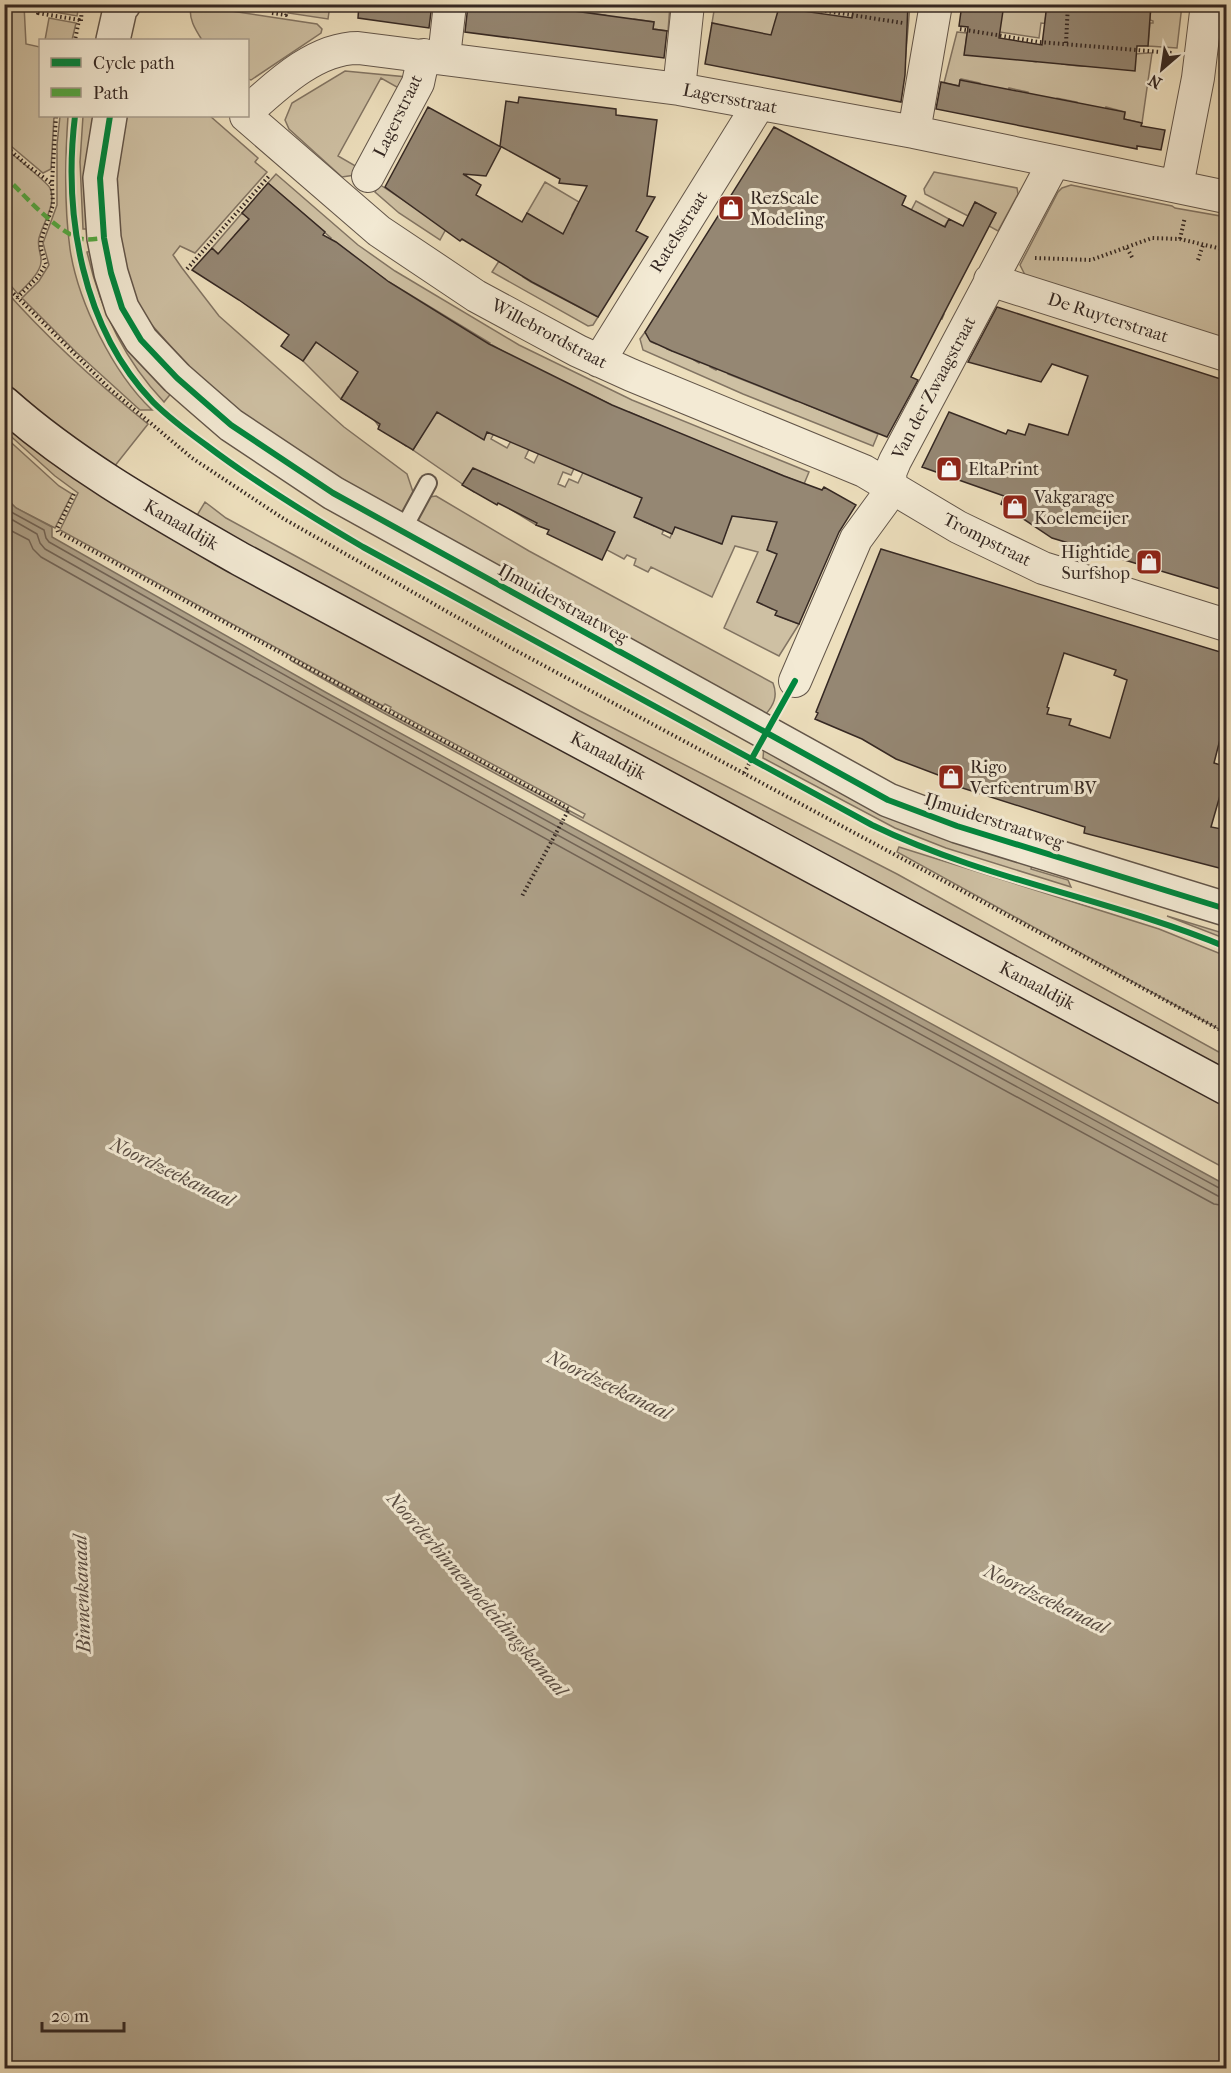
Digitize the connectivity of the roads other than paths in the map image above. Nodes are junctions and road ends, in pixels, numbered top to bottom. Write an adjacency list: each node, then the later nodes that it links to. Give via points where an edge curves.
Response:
1 (124, 4): 7 (street)
2 (133, 4): 8 (street, via 139,13)
3 (450, 4): 9 (street, Lagerstraat)
4 (688, 4): 10 (street)
5 (1207, 4): 18 (street)
6 (934, 19): 15 (street)
7 (102, 32)
8 (136, 39)
9 (434, 56): 10 (street, Lagersstraat); 12 (street, Lagersstraat, via 358,48 337,50 289,77); 17 (street, Lagerstraat)
10 (679, 89): 11 (street, Lagersstraat)
11 (759, 104): 15 (street, Lagersstraat); 22 (street, Ratelsstraat)
12 (249, 110)
13 (110, 117): 26 (street, IJmuiderstraatweg, via 100,177 104,238 122,308 141,340 231,425 323,487)
14 (247, 117): 22 (street, Willebrordstraat, via 379,231 417,258 476,296)
15 (914, 132): 16 (street, Lagersstraat)
16 (1054, 162): 18 (street, Lagersstraat); 20 (street, Van der Zwaagstraat)
17 (368, 176)
18 (1177, 186): 19 (street, Lagersstraat)
19 (1227, 197)
20 (997, 268): 21 (street, De Ruyterstraat); 25 (street, Van der Zwaagstraat, via 896,460 890,473)
21 (1227, 355)
22 (599, 361): 25 (street, Willebrordstraat, via 864,471)
23 (4, 402): 30 (street, Kanaaldijk, via 77,460 240,559)
24 (428, 483): 26 (lane)
25 (891, 486): 27 (street, Trompstraat, via 958,527 1043,568); 28 (street, Van der Zwaagstraat, via 856,539)
26 (402, 531): 29 (street, IJmuiderstraatweg, via 759,746 930,817)
27 (1227, 625)
28 (795, 681)
29 (1227, 909)
30 (1227, 1088)

